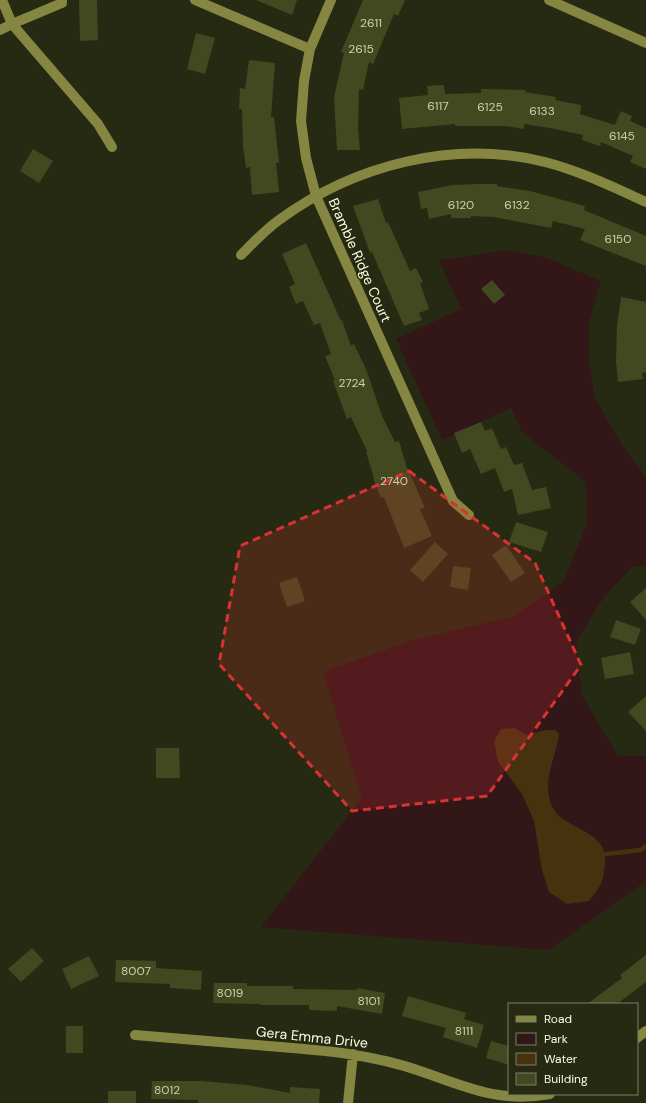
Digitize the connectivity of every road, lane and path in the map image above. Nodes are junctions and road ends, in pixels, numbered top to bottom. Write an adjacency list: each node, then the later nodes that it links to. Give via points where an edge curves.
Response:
1 (2, 0): 6 (street)
2 (62, 0): 6 (street, via 62,3)
3 (195, 0): 9 (street)
4 (331, 0): 9 (street, Bramble Ridge Court)
5 (549, 0): 8 (street)
6 (12, 24): 7 (street); 10 (street, via 98,124)
7 (0, 30)
8 (646, 43)
9 (310, 49): 11 (street, Bramble Ridge Court, via 301,121 306,158)
10 (112, 147)
11 (316, 196): 12 (street, via 358,176 409,160 460,154 544,162 585,175); 13 (street, via 278,221); 14 (street, Bramble Ridge Court, via 453,501)
12 (646, 202)
13 (241, 255)
14 (469, 515)
15 (646, 1031): 17 (street)
16 (135, 1035): 18 (street, Gera Emma Drive)
17 (638, 1037)
18 (353, 1054): 19 (street, Gera Emma Drive, via 396,1063 493,1098 514,1101); 20 (street)
19 (546, 1095)
20 (348, 1103)

